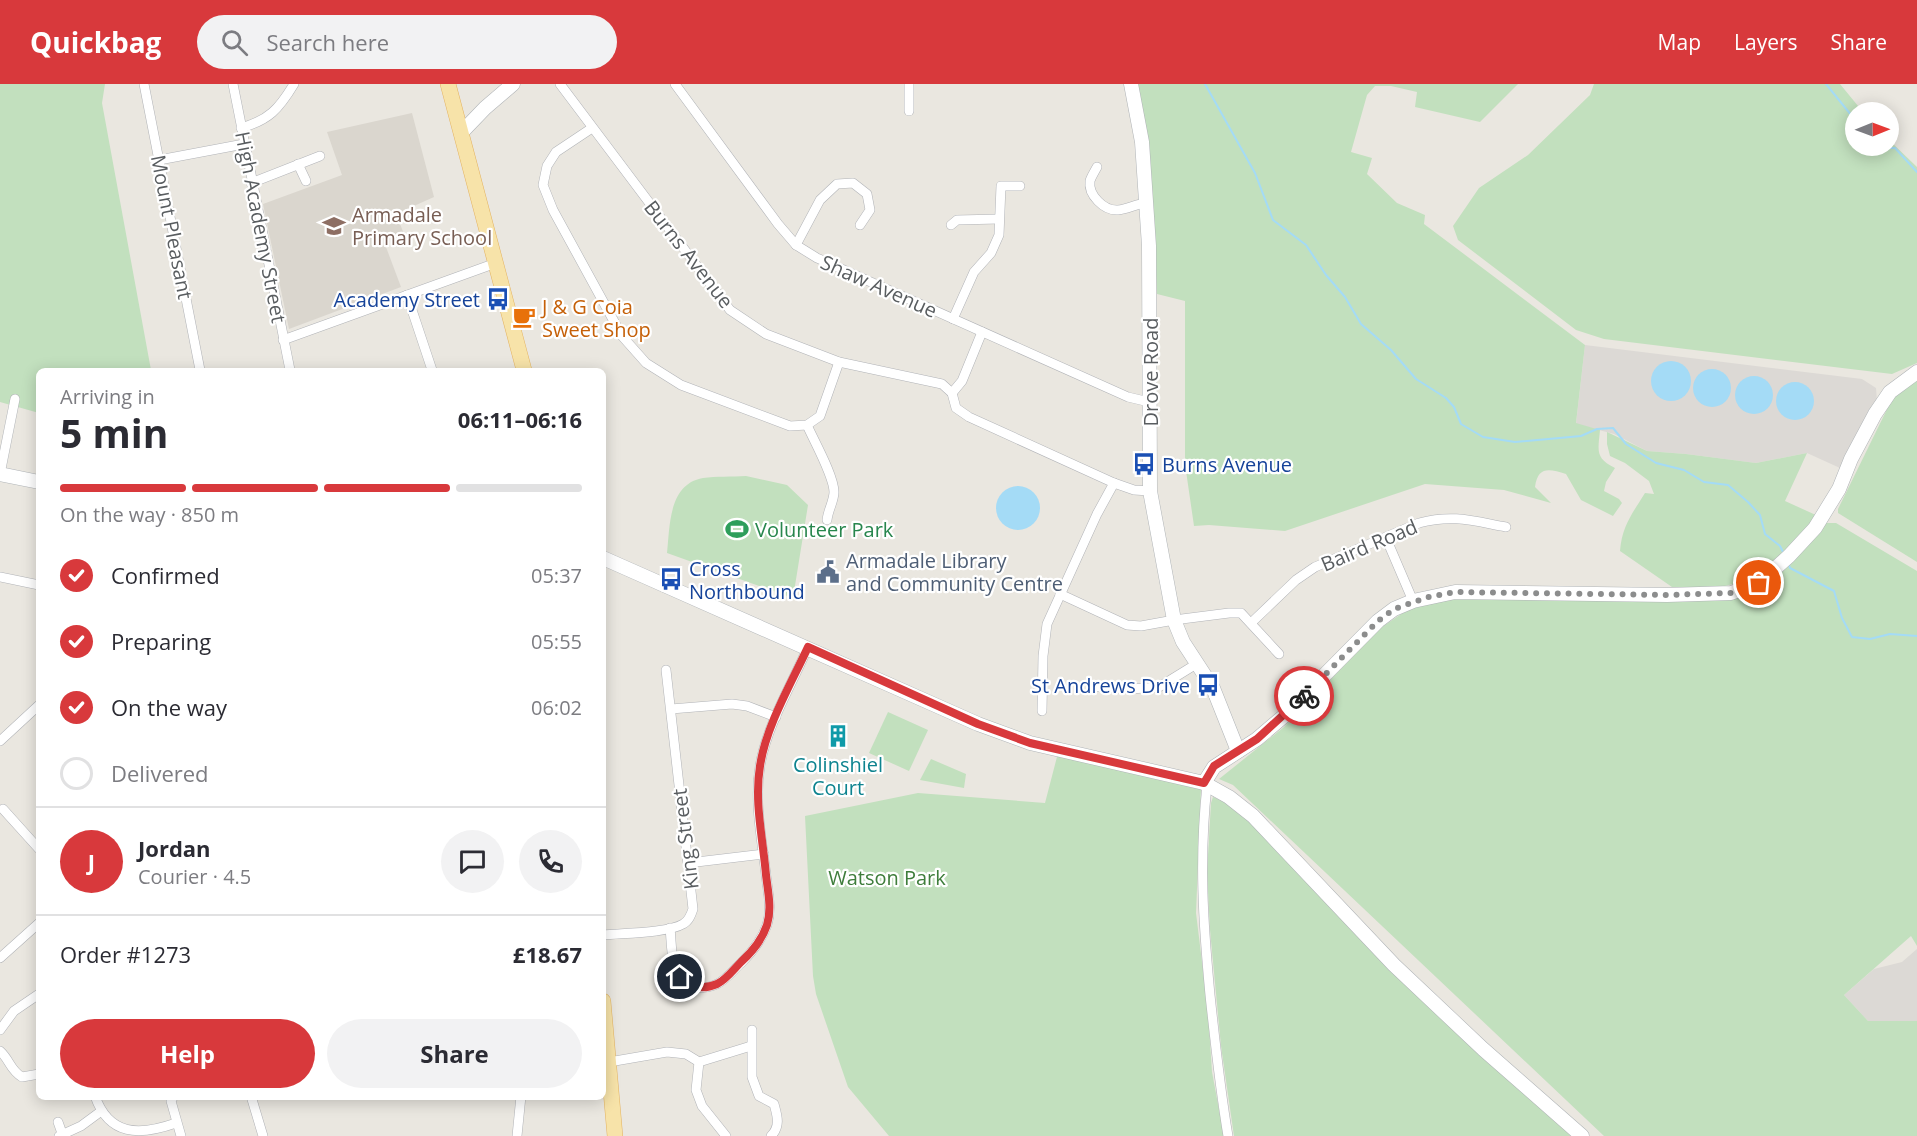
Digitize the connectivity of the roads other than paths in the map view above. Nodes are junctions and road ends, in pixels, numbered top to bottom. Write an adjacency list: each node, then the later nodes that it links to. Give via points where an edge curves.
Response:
1 (144, 84): 16 (street, Mount Pleasant)
2 (233, 84): 11 (street, High Academy Street)
3 (294, 84): 11 (street, via 279,108 259,123)
4 (448, 84): 13 (main road)
5 (513, 84): 13 (street)
6 (560, 84): 12 (street, Burns Avenue)
7 (675, 84): 26 (street, Shaw Avenue)
8 (909, 84): 10 (street)
9 (1131, 84): 22 (street, Drove Road, via 1142,141)
10 (909, 111)
11 (241, 128): 14 (street, High Academy Street)
12 (592, 128): 32 (street, Burns Avenue, via 730,310 766,334); 41 (street, via 556,152 547,166 543,185 622,336 646,363 681,385 790,426)
13 (460, 133): 27 (main road)
14 (244, 144): 16 (street); 20 (street, High Academy Street)
15 (320, 156): 17 (street)
16 (159, 160): 33 (street, Mount Pleasant)
17 (298, 164): 19 (street); 20 (street)
18 (1097, 167): 22 (street, via 1090,181 1101,204 1113,210)
19 (306, 181)
20 (252, 183): 31 (street, High Academy Street)
21 (1020, 186): 23 (street, via 1001,186)
22 (1146, 203): 40 (street, Drove Road)
23 (999, 219): 25 (street, via 957,220); 29 (street, via 999,235 991,253 974,272)
24 (860, 225): 26 (street, via 870,210 867,194 853,183 837,184 820,200)
25 (951, 225)
26 (796, 245): 29 (street, Shaw Avenue, via 816,258)
27 (496, 263): 28 (street); 36 (main road)
28 (407, 295): 31 (street); 35 (street)
29 (953, 319): 30 (street, Shaw Avenue)
30 (982, 332): 38 (street, via 962,381); 40 (street, Shaw Avenue, via 1128,397)
31 (283, 340): 34 (street, High Academy Street)
32 (839, 362): 38 (street, Burns Avenue, via 942,384); 41 (street, via 820,416)
33 (200, 368)
34 (290, 368)
35 (431, 368)
36 (523, 368)
37 (1917, 372): 53 (street, via 1890,392 1815,528 1759,583 1731,593 1455,592)
38 (952, 393): 44 (street, via 956,408 969,417)
39 (15, 399): 42 (street)
40 (1149, 402): 45 (street, Drove Road)
41 (807, 425): 46 (street, via 831,478 834,493)
42 (0, 474): 43 (street)
43 (36, 481)
44 (1113, 483): 45 (street); 52 (street)
45 (1150, 491): 54 (street, Drove Road)
46 (827, 520)
47 (1506, 527): 48 (street, Baird Road, via 1455,517 1437,518)
48 (1386, 538): 53 (street); 55 (street, Baird Road, via 1315,567)
49 (606, 559): 56 (street)
50 (0, 577): 51 (street)
51 (36, 584)
52 (1060, 594): 54 (street, via 1127,625); 63 (street, via 1047,624)
53 (1413, 601): 66 (street, via 1378,621 1284,716)
54 (1174, 620): 55 (street, via 1241,613); 58 (street, Drove Road)
55 (1251, 623): 57 (street)
56 (808, 647): 64 (street); 67 (street, via 978,724 1030,743)
57 (1279, 654)
58 (1198, 663): 60 (street, via 1159,687); 66 (street, Drove Road, via 1213,688)
59 (666, 670): 62 (street, King Street)
60 (1099, 687)
61 (36, 708): 65 (street)
62 (671, 710): 64 (street, via 732,704); 71 (street, King Street)
63 (1042, 711)
64 (776, 717): 70 (street, via 763,749 758,780)
65 (0, 741)
66 (1238, 751): 67 (street, via 1214,766)
67 (1205, 784): 99 (street, via 1202,914 1219,1085); 100 (street, via 1253,816 1394,964)
68 (3, 809): 69 (street)
69 (36, 846)
70 (764, 854): 71 (street); 73 (street, via 770,906 767,925 752,951 720,983 695,988 681,978 674,966)
71 (688, 863): 73 (street, King Street, via 693,909 683,924)
72 (36, 926): 75 (street)
73 (669, 928): 74 (street, King Street)
74 (606, 935)
75 (0, 958)
76 (36, 996): 77 (street, via 14,1011)
77 (0, 1030)
78 (752, 1030): 80 (street)
79 (606, 1032): 82 (main road)
80 (752, 1046): 83 (street); 98 (street, via 752,1077 759,1096 774,1104 778,1119)
81 (0, 1052): 84 (street, via 14,1072 22,1077)
82 (609, 1062): 83 (street, via 667,1052 686,1054); 96 (main road)
83 (699, 1062): 97 (street, via 696,1090 702,1106)
84 (36, 1075)
85 (96, 1100): 89 (street)
86 (172, 1100): 91 (street)
87 (252, 1100): 94 (street)
88 (522, 1100): 95 (street)
89 (100, 1112): 91 (street, via 114,1127 131,1133 155,1131); 92 (street)
90 (58, 1122): 92 (street)
91 (176, 1123): 93 (street)
92 (62, 1135)
93 (181, 1136)
94 (262, 1136)
95 (517, 1136)
96 (615, 1136)
97 (726, 1136)
98 (771, 1136)
99 (1228, 1136)
100 (1582, 1136)

